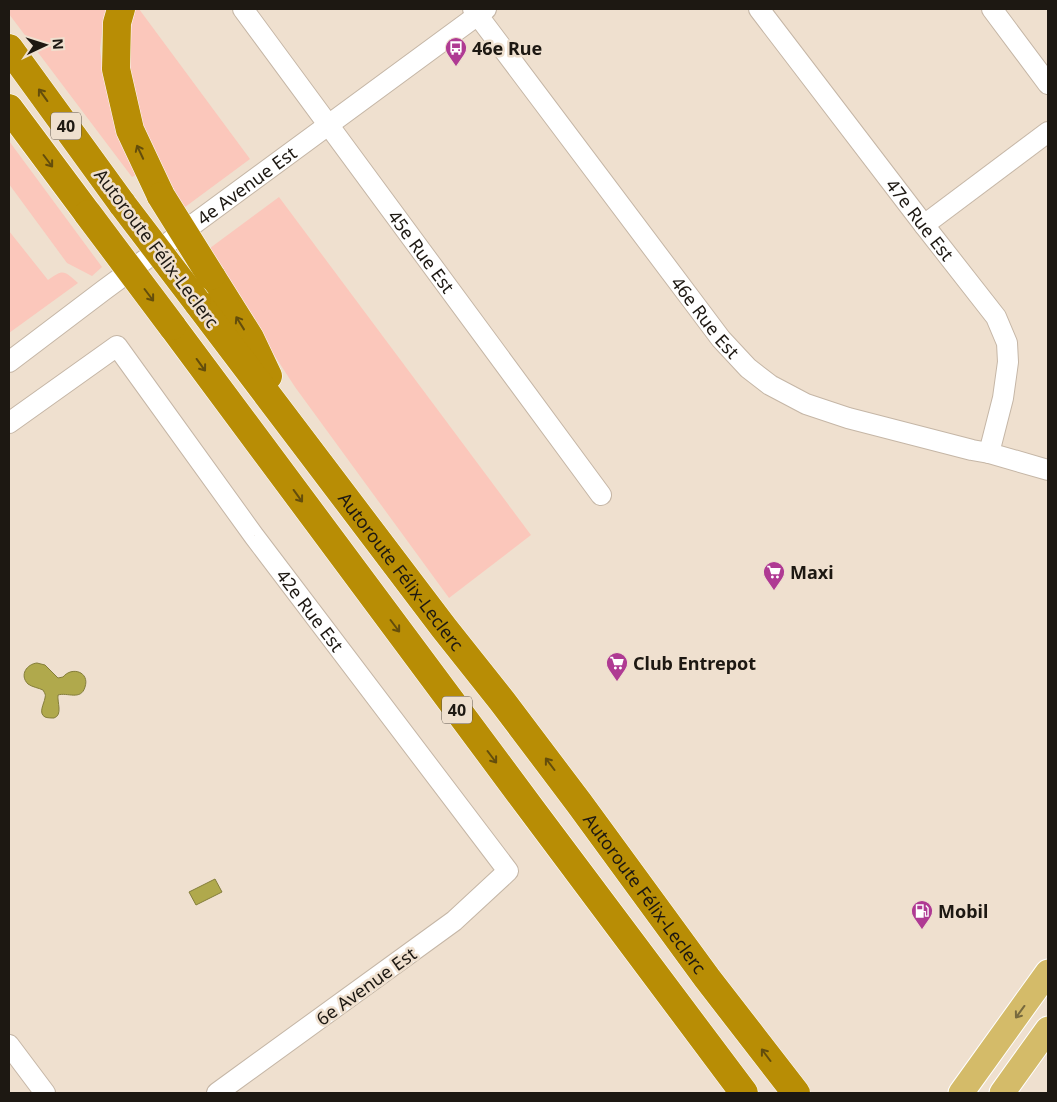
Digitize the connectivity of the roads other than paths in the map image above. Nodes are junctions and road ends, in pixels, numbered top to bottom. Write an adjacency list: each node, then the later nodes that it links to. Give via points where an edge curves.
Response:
1 (121, 9): 14 (highway, one-way to 1, bridge, via 250,338 161,196 130,130 116,69 117,23)
2 (243, 9): 9 (street, 45e Rue Est)
3 (759, 9): 11 (street, 47e Rue Est)
4 (992, 9): 7 (street)
5 (479, 11): 9 (street, 4e Avenue Est); 15 (street, 46e Rue Est, via 721,339 748,368 770,385 806,404 848,418)
6 (9, 48): 14 (highway, Autoroute Félix-Leclerc / 40, one-way to 6, bridge)
7 (1048, 84)
8 (9, 108): 24 (highway, Autoroute Félix-Leclerc / 40, one-way to 24, bridge)
9 (329, 125): 12 (street, 4e Avenue Est); 17 (street, 45e Rue Est)
10 (1048, 132): 11 (street)
11 (924, 225): 15 (street, 47e Rue Est, via 996,317 1007,343 1006,381)
12 (9, 362)
13 (9, 423): 18 (street, 42e Rue Est, via 117,346 254,536)
14 (293, 429): 25 (highway, Autoroute Félix-Leclerc / 40, one-way to 14, via 707,978 580,803)
15 (989, 453): 16 (street, 46e Rue Est)
16 (1048, 470)
17 (601, 495)
18 (508, 871): 23 (street, 6e Avenue Est, via 454,921)
19 (1048, 972): 26 (main road, one-way to 26)
20 (1048, 1029): 27 (main road)
21 (9, 1045): 22 (street)
22 (45, 1093)
23 (218, 1093)
24 (744, 1093)
25 (796, 1093)
26 (961, 1093)
27 (1002, 1093)

